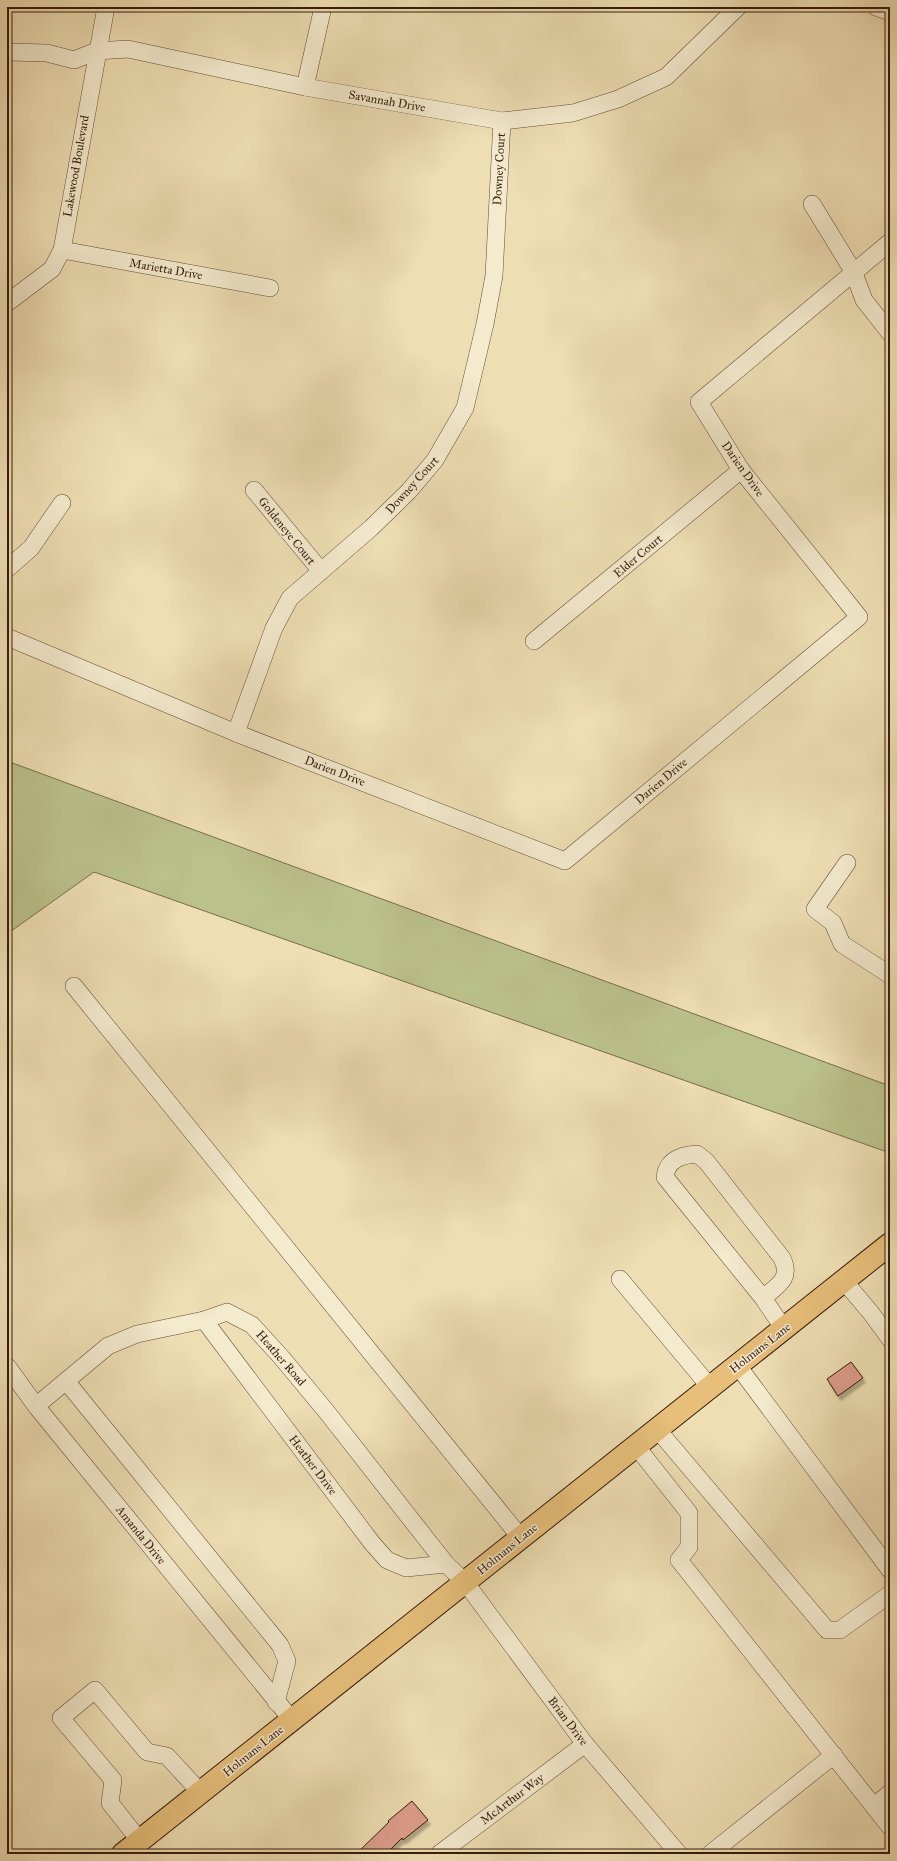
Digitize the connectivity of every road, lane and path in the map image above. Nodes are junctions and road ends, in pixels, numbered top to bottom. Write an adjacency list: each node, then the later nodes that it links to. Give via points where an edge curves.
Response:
1 (106, 7): 6 (street, Lakewood Boulevard)
2 (323, 7): 8 (street)
3 (738, 7): 9 (street, Savannah Drive, via 666,77 618,99 573,113)
4 (876, 7): 5 (street)
5 (890, 12)
6 (98, 51): 7 (street, Savannah Drive, via 74,60 47,54); 8 (street, Savannah Drive, via 128,49); 12 (street, Lakewood Boulevard)
7 (7, 52)
8 (305, 87): 9 (street, Savannah Drive)
9 (502, 121): 21 (street, Downey Court, via 494,276 465,408 435,460 413,486 371,528)
10 (812, 204): 13 (street)
11 (890, 242): 13 (street)
12 (62, 250): 14 (street, Marietta Drive); 15 (street, Lakewood Boulevard, via 52,269)
13 (853, 272): 16 (street, via 864,300); 17 (street, Darien Drive, via 699,402)
14 (270, 288)
15 (7, 303)
16 (890, 333)
17 (741, 470): 23 (street, Elder Court); 24 (street, Darien Drive, via 858,617 565,861)
18 (254, 490): 21 (street, Goldeneye Court)
19 (62, 503): 20 (street, via 31,548)
20 (7, 569)
21 (321, 572): 24 (street, Downey Court, via 290,598 277,622)
22 (7, 636): 24 (street, Darien Drive)
23 (534, 641)
24 (236, 733)
25 (848, 863): 26 (street, via 815,909 833,923 842,944)
26 (890, 975)
27 (74, 986): 42 (street)
28 (890, 1244): 30 (main road, Holmans Lane)
29 (620, 1279): 38 (street)
30 (844, 1281): 33 (main road, Holmans Lane); 34 (street)
31 (763, 1298): 31 (street, via 665,1177 666,1170 680,1156 697,1154 706,1161 782,1258 786,1273 782,1281); 33 (street)
32 (204, 1320): 37 (street, Heather Road, via 137,1334 108,1346); 43 (street, Heather Road, via 227,1312 252,1325 326,1411); 43 (street, Heather Drive, via 387,1560 406,1568)
33 (784, 1329): 36 (main road, Holmans Lane)
34 (890, 1339)
35 (7, 1366): 39 (street, Amanda Drive)
36 (738, 1366): 38 (main road, Holmans Lane); 44 (street)
37 (66, 1381): 39 (street, Heather Road); 47 (street, via 280,1645 287,1661)
38 (710, 1387): 40 (main road, Holmans Lane)
39 (36, 1406): 47 (street, Amanda Drive)
40 (658, 1429): 41 (main road, Holmans Lane); 46 (street, via 827,1630 840,1630)
41 (636, 1446): 42 (main road, Holmans Lane); 50 (street, via 689,1512 689,1547 679,1560)
42 (521, 1538): 45 (main road, Holmans Lane)
43 (446, 1564): 45 (street, Heather Road)
44 (890, 1570)
45 (465, 1582): 48 (main road, Holmans Lane); 49 (street, Brian Drive)
46 (890, 1594)
47 (276, 1702): 48 (street, Amanda Drive)
48 (292, 1720): 52 (main road, Holmans Lane)
49 (585, 1744): 56 (street, McArthur Way); 57 (street, Brian Drive)
50 (834, 1755): 53 (street); 58 (street)
51 (890, 1792): 53 (street)
52 (201, 1793): 55 (main road, Holmans Lane); 55 (street, via 167,1756 147,1752 95,1690 61,1718 113,1780 110,1804)
53 (874, 1806): 54 (street)
54 (890, 1827)
55 (132, 1848)
56 (439, 1854)
57 (679, 1854)
58 (710, 1854)

